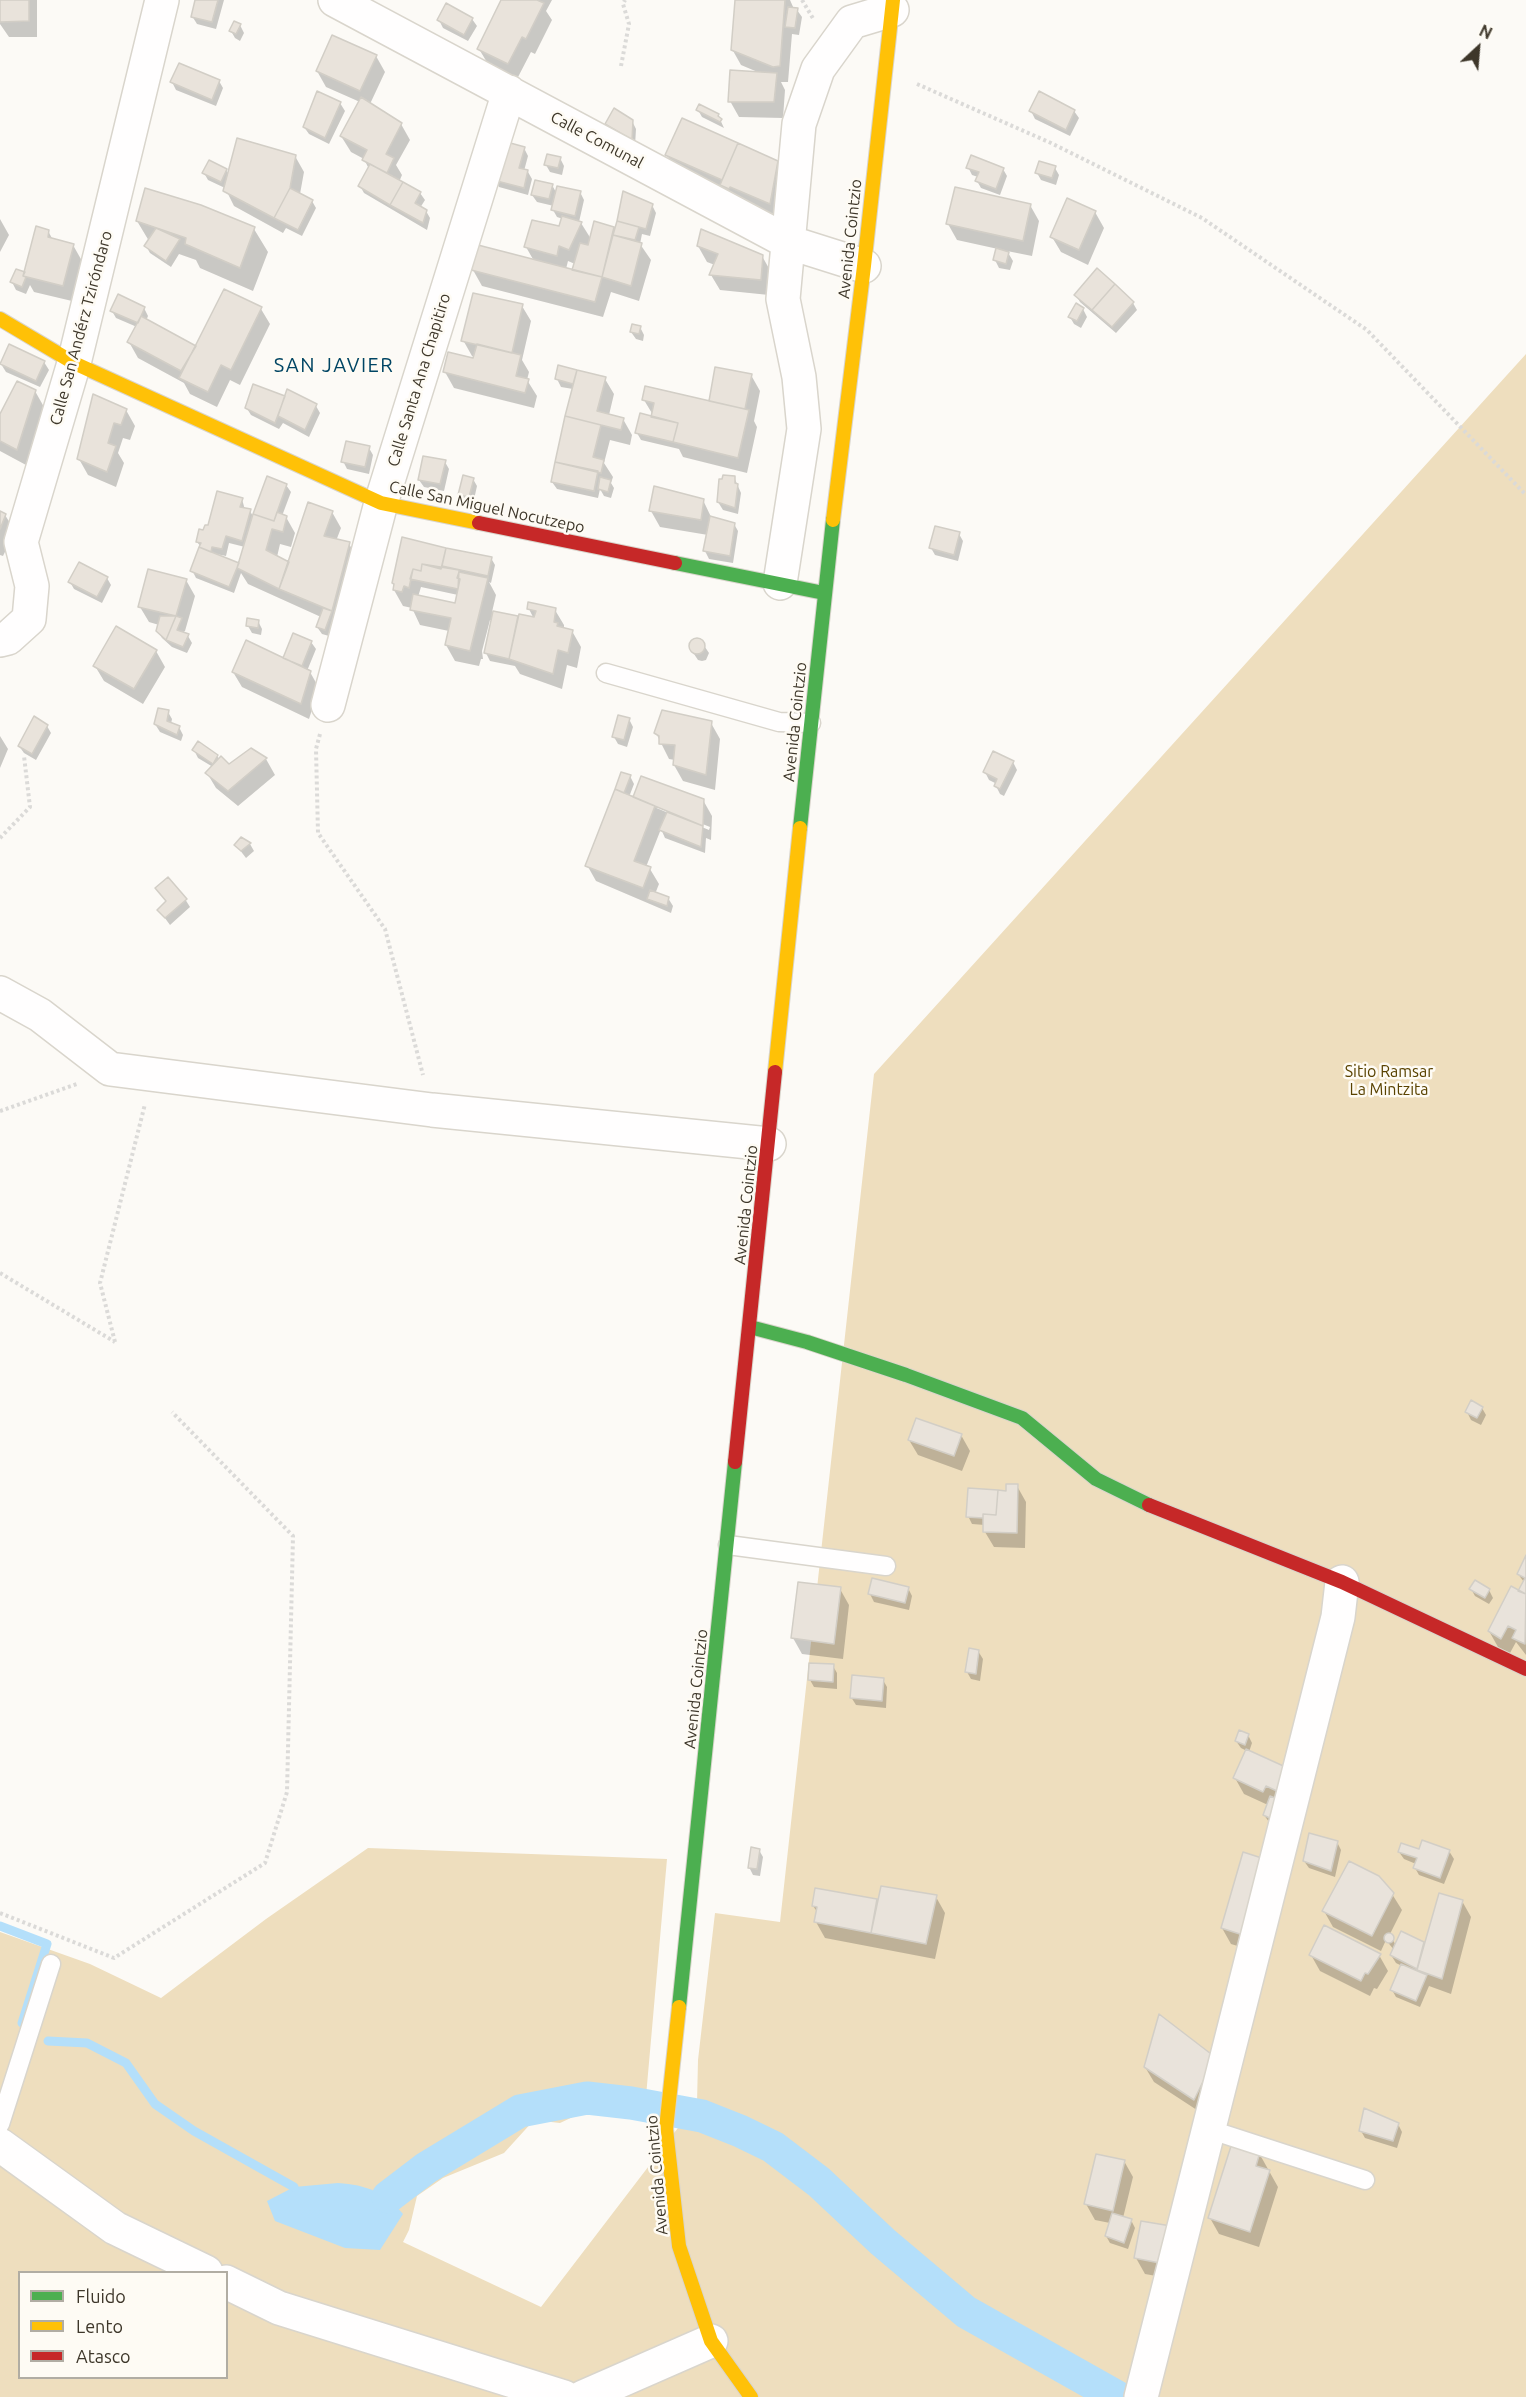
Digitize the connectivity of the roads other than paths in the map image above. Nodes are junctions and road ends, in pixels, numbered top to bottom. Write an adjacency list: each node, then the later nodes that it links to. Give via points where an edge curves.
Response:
1 (162, 0): 8 (street, Calle San Andérz Tziróndaro)
2 (335, 0): 4 (street, Calle Comunal)
3 (893, 5): 5 (street, via 852,22 818,69 799,124); 6 (main road, Avenida Cointzio)
4 (509, 92): 5 (street, Calle Comunal); 9 (street, Calle Santa Ana Chapitiro)
5 (788, 242): 6 (street, Calle Comunal); 10 (street, via 783,299 799,377 804,429)
6 (864, 266): 11 (main road, Avenida Cointzio)
7 (0, 319): 8 (main road, Calle San Miguel Nocutzepo)
8 (74, 363): 9 (main road, Calle San Miguel Nocutzepo); 12 (street, Calle San Andérz Tziróndaro, via 21,542 32,586 29,619 8,638)
9 (381, 502): 10 (main road, Calle San Miguel Nocutzepo); 14 (street, Calle Santa Ana Chapitiro)
10 (780, 584): 11 (main road, Calle San Miguel Nocutzepo)
11 (824, 593): 15 (main road, Avenida Cointzio)
12 (0, 640)
13 (606, 673): 15 (lane, via 779,722)
14 (328, 705)
15 (811, 723): 17 (main road, Avenida Cointzio)
16 (0, 993): 17 (street, via 40,1015 110,1069 432,1110)
17 (769, 1144): 18 (main road, Avenida Cointzio)
18 (750, 1326): 19 (main road, Avenida Cointzio); 21 (main road, via 895,1371 1022,1418 1096,1479 1151,1506)
19 (728, 1545): 20 (lane); 30 (main road, Avenida Cointzio, via 666,2129 679,2246)
20 (886, 1566)
21 (1342, 1582): 22 (main road); 25 (street, via 1338,1617)
22 (1526, 1669)
23 (51, 1964): 24 (lane)
24 (0, 2124)
25 (1208, 2129): 27 (lane); 32 (street)
26 (0, 2145): 28 (street, via 115,2228)
27 (1365, 2180)
28 (204, 2271)
29 (228, 2283): 33 (street, via 279,2308)
30 (711, 2341): 31 (main road, Avenida Cointzio); 34 (street)
31 (743, 2392)
32 (1142, 2395)
33 (564, 2397)
34 (583, 2397)

